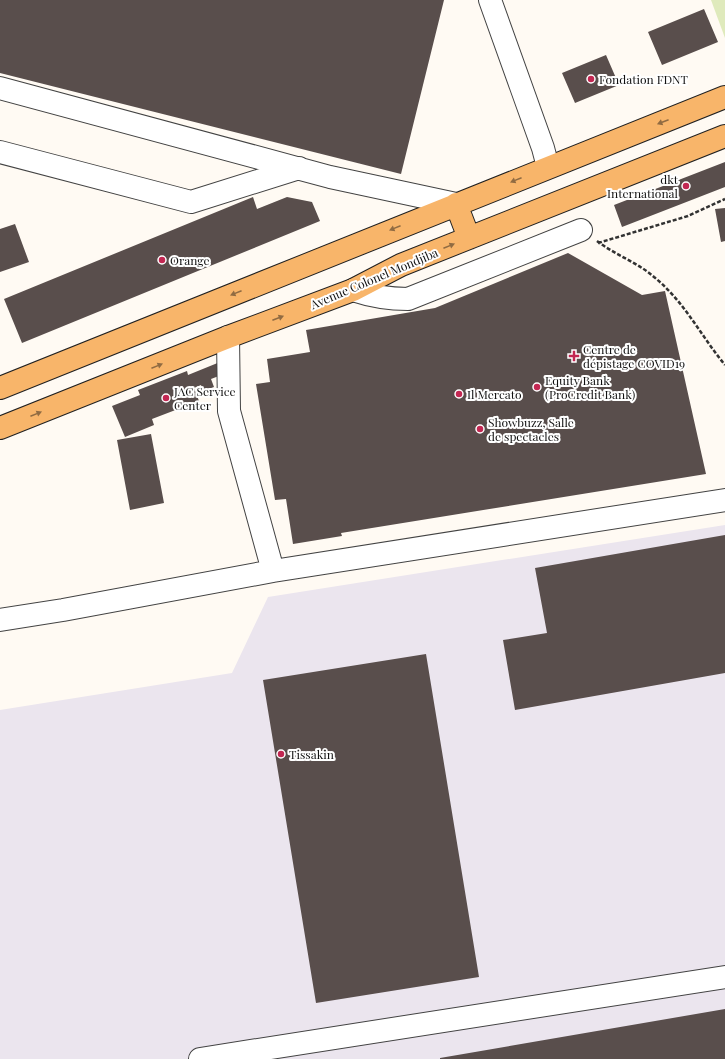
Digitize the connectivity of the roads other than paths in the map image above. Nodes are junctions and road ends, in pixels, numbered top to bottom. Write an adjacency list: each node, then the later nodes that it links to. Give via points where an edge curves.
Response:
1 (490, 0): 6 (street)
2 (0, 88): 7 (street)
3 (725, 97): 6 (main road, one-way to 6)
4 (725, 136): 10 (main road, Avenue Colonel Mondjiba)
5 (0, 152): 7 (street, via 190,202)
6 (548, 167): 8 (main road, one-way to 8)
7 (299, 168): 8 (street, via 380,189)
8 (456, 204): 10 (main road); 13 (main road, one-way to 13)
9 (590, 236): 11 (street, via 408,299)
10 (469, 238): 11 (main road, Avenue Colonel Mondjiba, one-way to 10, via 401,265)
11 (353, 290): 12 (main road, Avenue Colonel Mondjiba, one-way to 11)
12 (228, 337): 14 (main road, Avenue Colonel Mondjiba, one-way to 12); 16 (street, via 229,411)
13 (0, 388)
14 (0, 428)
15 (725, 500): 16 (street)
16 (274, 570): 17 (street)
17 (0, 620)
18 (725, 977): 19 (street)
19 (200, 1059)

